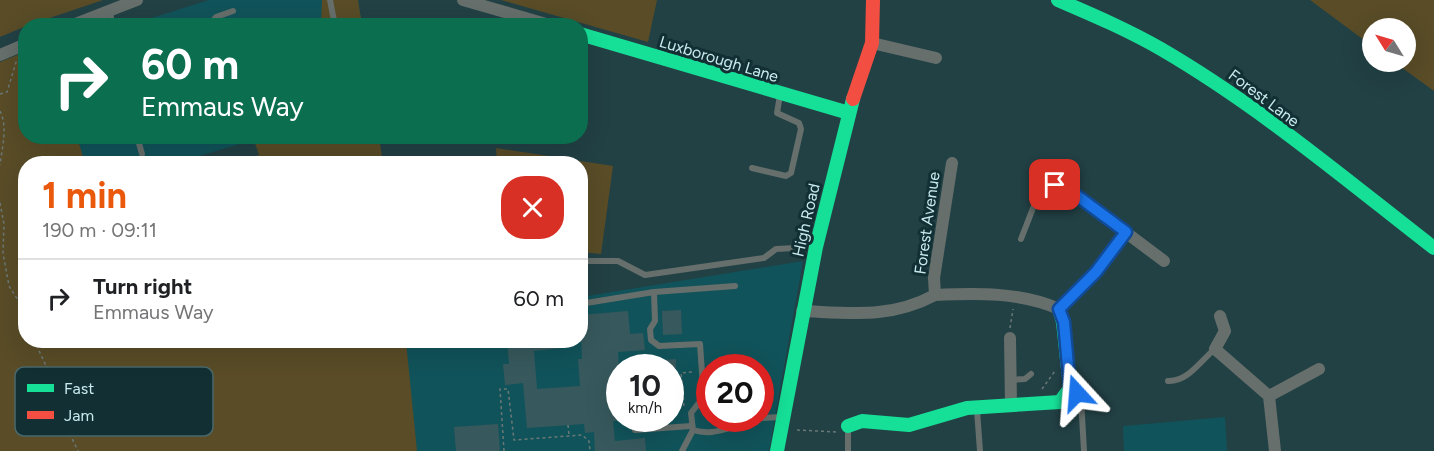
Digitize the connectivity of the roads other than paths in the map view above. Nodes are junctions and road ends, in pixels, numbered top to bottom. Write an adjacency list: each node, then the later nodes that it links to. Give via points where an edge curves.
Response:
1 (137, 0): 6 (street)
2 (330, 0): 11 (lane)
3 (463, 0): 12 (street)
4 (873, 0): 14 (street, High Road)
5 (1058, 0): 28 (street, Forest Lane, via 1143,37 1204,74)
6 (110, 10): 8 (street); 9 (lane)
7 (233, 11): 10 (lane)
8 (90, 18)
9 (111, 18)
10 (215, 18)
11 (333, 18)
12 (525, 18)
13 (588, 36): 18 (street, Luxborough Lane)
14 (872, 43): 17 (street); 19 (street, High Road)
15 (18, 46): 16 (street)
16 (0, 55)
17 (936, 58)
18 (780, 94): 19 (street, Luxborough Lane); 23 (lane, via 777,112 799,123 801,129 791,174)
19 (849, 113): 27 (street, High Road)
20 (139, 144): 21 (lane)
21 (142, 154)
22 (952, 163): 33 (street, Forest Avenue, via 934,278)
23 (752, 168)
24 (1055, 185): 25 (street, via 1072,192); 26 (lane, via 1035,203)
25 (1126, 232): 30 (street); 35 (street, via 1096,272)
26 (1021, 239)
27 (816, 248): 29 (lane, via 776,249 764,258 645,276 618,261); 36 (street, High Road)
28 (1434, 248)
29 (588, 261)
30 (1164, 261)
31 (735, 286): 32 (lane)
32 (654, 292): 34 (lane); 40 (lane, via 651,340 659,346 700,344)
33 (935, 295): 35 (street, via 989,293); 36 (street, Forest Avenue, via 896,311)
34 (588, 303)
35 (1059, 309): 45 (street, via 1064,322)
36 (802, 311): 51 (street, High Road)
37 (1220, 316): 39 (street, via 1224,331)
38 (1010, 338): 43 (street)
39 (1215, 349): 44 (lane, via 1180,380); 46 (street)
40 (701, 354)
41 (1319, 369): 46 (street)
42 (1031, 374): 43 (lane)
43 (1010, 380): 47 (street)
44 (1168, 381)
45 (1070, 388): 47 (street, via 1060,402); 60 (lane, via 1080,399)
46 (1269, 396): 61 (street)
47 (1011, 405): 48 (street)
48 (977, 407): 52 (street, via 909,425 862,421); 59 (lane)
49 (696, 409): 54 (lane, via 691,413)
50 (774, 421): 51 (lane)
51 (782, 423): 57 (street, High Road)
52 (848, 426): 58 (lane)
53 (684, 427): 54 (lane)
54 (689, 427): 55 (lane); 56 (lane)
55 (696, 429)
56 (682, 451)
57 (777, 451)
58 (848, 451)
59 (980, 451)
60 (1084, 451)
61 (1275, 451)

